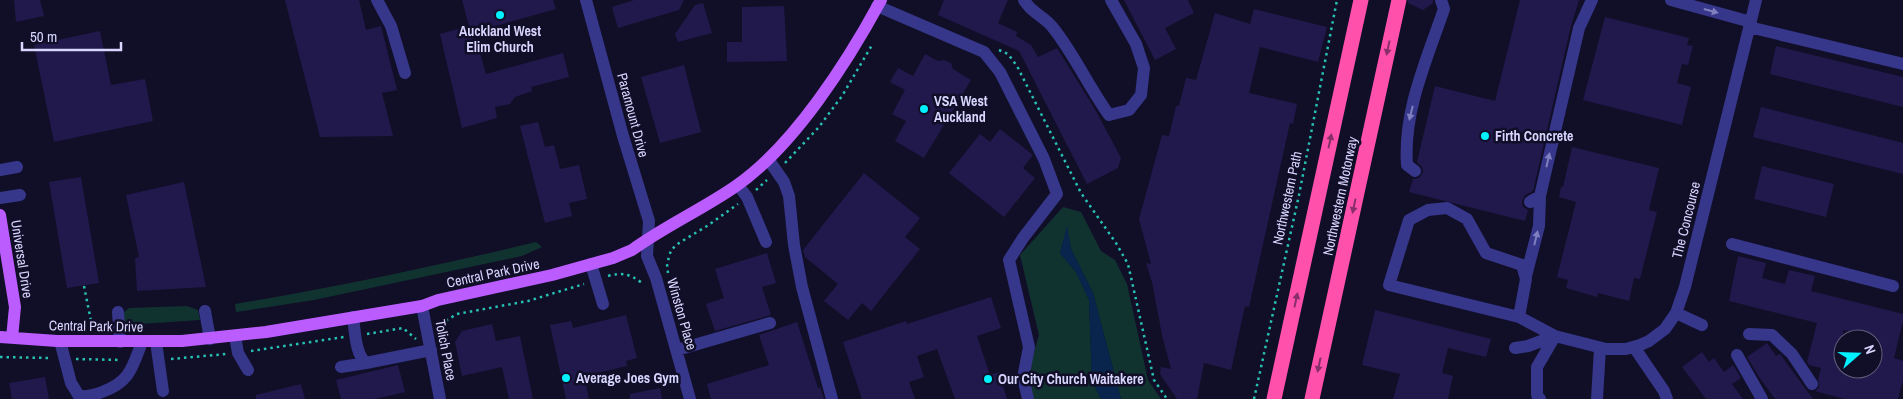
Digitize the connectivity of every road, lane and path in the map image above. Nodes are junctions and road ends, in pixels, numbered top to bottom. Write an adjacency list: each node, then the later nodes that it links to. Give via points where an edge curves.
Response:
1 (377, 0): 15 (street, via 391,26)
2 (586, 0): 24 (street, Paramount Drive, via 649,221)
3 (1024, 0): 4 (street, via 1029,9 1049,22 1070,49 1109,115 1128,110 1141,95 1144,68 1136,44)
4 (1111, 0)
5 (1337, 0): 70 (path, Northwestern Path, via 1299,195)
6 (1399, 0): 72 (highway, Northwestern Motorway, one-way to 72)
7 (1441, 0): 19 (street, one-way to 19, via 1444,9 1409,118 1407,165)
8 (1592, 0): 28 (street, one-way to 8, via 1539,226 1535,199 1579,28)
9 (1671, 0): 13 (street, one-way to 13)
10 (1756, 0): 13 (street, The Concourse)
11 (1360, 1): 71 (highway, Northwestern Motorway, one-way to 11)
12 (879, 3): 16 (main road, Central Park Drive, via 829,87); 69 (street, via 984,52 1000,72 1058,194 1009,260 1029,347 1023,378)
13 (1750, 24): 14 (street); 37 (street, The Concourse, via 1685,288)
14 (1903, 64)
15 (406, 73)
16 (768, 159): 20 (main road, Central Park Drive); 68 (street, via 784,182 789,196 802,287)
17 (17, 167): 18 (street)
18 (0, 170)
19 (1414, 171)
20 (738, 185): 24 (main road, Central Park Drive); 25 (street, via 747,197)
21 (20, 195): 22 (street)
22 (0, 198)
23 (0, 215): 47 (main road, Universal Drive, via 15,306)
24 (648, 238): 27 (main road, Central Park Drive, via 632,250); 57 (street, Winston Place, via 647,256)
25 (766, 242)
26 (1732, 244): 32 (street)
27 (591, 264): 29 (street); 34 (main road, Central Park Drive)
28 (1526, 279): 39 (street); 39 (street, The Concourse, via 1522,265 1486,253 1467,219 1447,208 1428,210 1409,220 1389,285)
29 (595, 280): 30 (path, via 619,273 628,274); 33 (street); 44 (path, via 528,301 457,314 447,320)
30 (642, 283)
31 (84, 286): 42 (path)
32 (1893, 286)
33 (603, 304)
34 (422, 306): 38 (main road, Central Park Drive); 56 (street, Tolich Place)
35 (205, 311): 48 (street)
36 (118, 312): 50 (street)
37 (1676, 313): 41 (street); 53 (street, The Concourse, via 1657,336)
38 (352, 317): 45 (main road, Central Park Drive); 59 (street, via 362,360)
39 (1519, 317): 46 (street, The Concourse)
40 (770, 323): 57 (street)
41 (1702, 325)
42 (92, 326)
43 (1749, 334): 62 (street, via 1772,335 1792,354)
44 (439, 335)
45 (235, 336): 48 (main road, Central Park Drive); 61 (street, via 238,353)
46 (1555, 336): 54 (street); 55 (street, The Concourse); 73 (street, via 1537,367 1537,395)
47 (6, 337): 49 (main road, Central Park Drive)
48 (210, 339): 52 (main road, Central Park Drive)
49 (60, 341): 50 (main road, Central Park Drive); 51 (street, via 71,383 79,396 90,397 123,382)
50 (120, 342): 51 (main road, Central Park Drive)
51 (142, 342): 52 (main road, Central Park Drive)
52 (156, 342): 63 (street)
53 (1634, 347): 55 (street, The Concourse); 65 (street)
54 (1515, 348)
55 (1600, 348): 64 (street)
56 (431, 350): 59 (street); 66 (street, Tolich Place)
57 (677, 350): 67 (street, Winston Place)
58 (1737, 355): 74 (street)
59 (366, 362): 60 (street)
60 (341, 368)
61 (248, 370)
62 (1812, 384)
63 (163, 391)
64 (1597, 395)
65 (1665, 395)
66 (440, 399)
67 (690, 399)
68 (832, 399)
69 (1028, 399)
70 (1254, 399)
71 (1274, 399)
72 (1312, 399)
73 (1540, 399)
74 (1762, 399)

